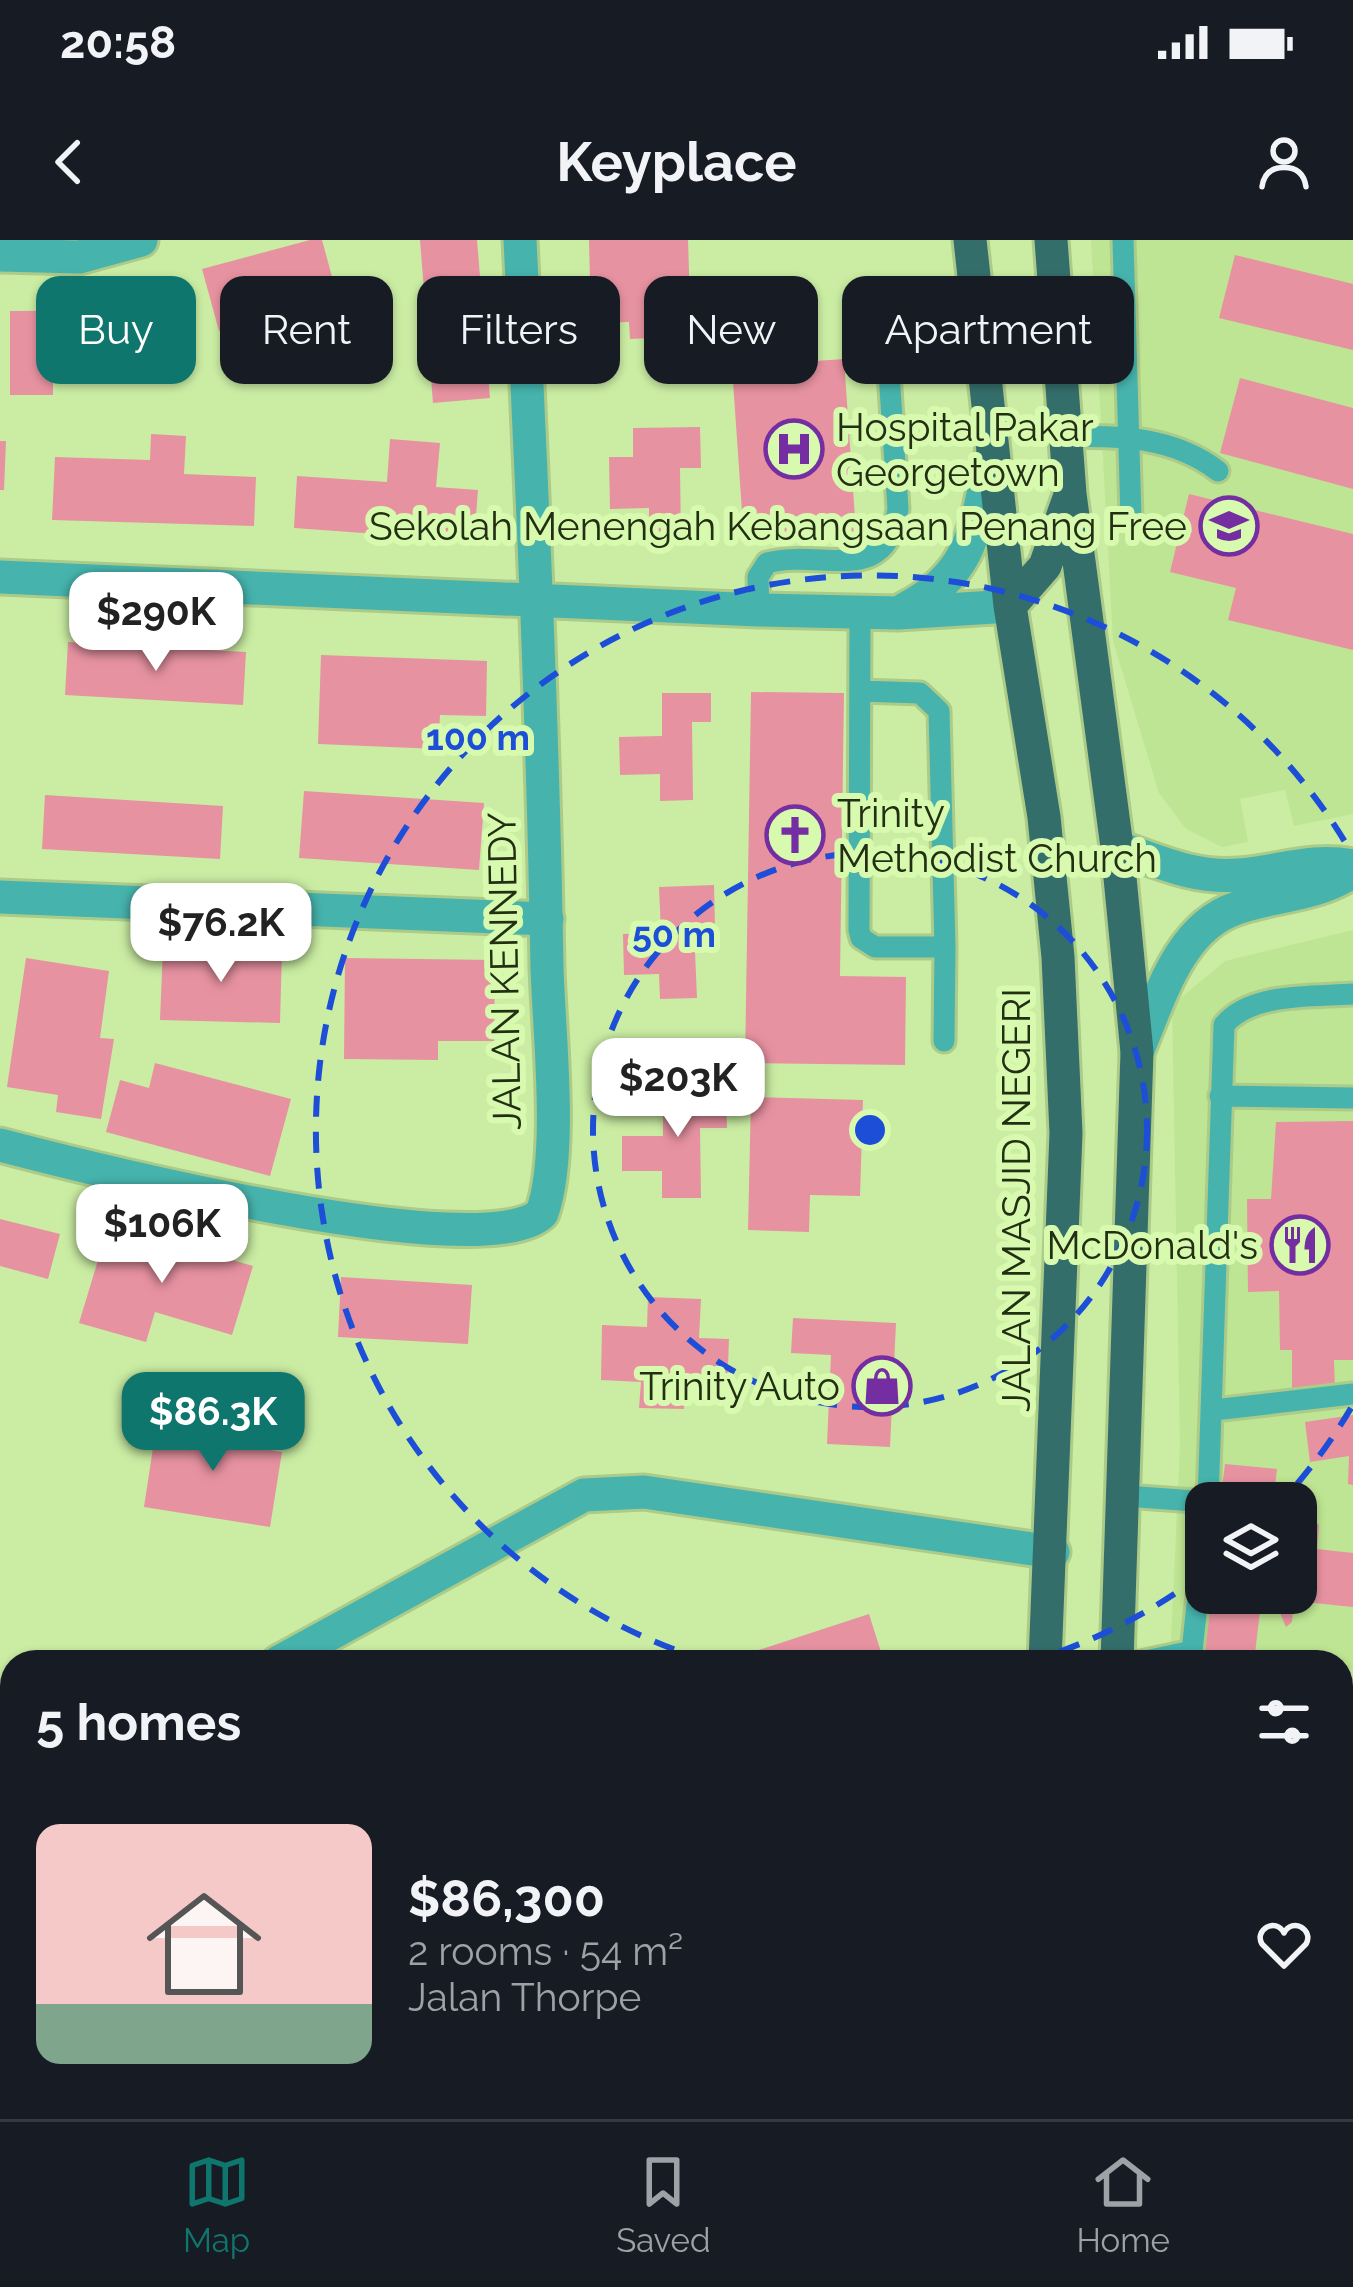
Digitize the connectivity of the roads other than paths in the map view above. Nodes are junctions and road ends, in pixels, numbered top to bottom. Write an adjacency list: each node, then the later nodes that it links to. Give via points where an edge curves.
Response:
1 (141, 240): 6 (street, via 79,257)
2 (520, 240): 15 (street, JALAN KENNEDY)
3 (970, 240): 10 (highway, JALAN MASJID NEGERI)
4 (1051, 240): 8 (highway)
5 (1123, 240): 9 (lane)
6 (0, 255)
7 (890, 384): 17 (lane, via 898,509 884,551 860,560 767,562 758,578)
8 (1065, 437): 9 (lane); 12 (highway)
9 (1131, 439): 11 (lane, via 1195,453); 13 (lane)
10 (992, 448): 16 (highway, JALAN MASJID NEGERI); 19 (street, via 968,550 935,594)
11 (1218, 471)
12 (1070, 494): 16 (highway, via 1045,566); 21 (highway)
13 (1131, 518)
14 (0, 578): 15 (street)
15 (538, 603): 17 (street); 24 (street, JALAN KENNEDY)
16 (1010, 606): 19 (street); 37 (highway, JALAN MASJID NEGERI, via 1044,817 1066,1132)
17 (759, 610): 18 (street)
18 (860, 611): 19 (street); 20 (lane)
19 (898, 613)
20 (860, 691): 25 (lane, via 920,693 939,711); 25 (lane, via 861,938 875,947)
21 (1117, 847): 22 (street, via 1197,874 1324,860); 28 (highway)
22 (1353, 869): 28 (street, via 1329,888 1233,909 1199,929)
23 (0, 896): 24 (street)
24 (547, 919): 31 (street, JALAN KENNEDY, via 548,1197 534,1222 517,1229 340,1220)
25 (945, 947): 27 (lane)
26 (1353, 994): 29 (lane, via 1270,1001 1232,1016 1222,1036)
27 (944, 1041)
28 (1137, 1052): 35 (highway)
29 (1220, 1096): 30 (lane); 33 (lane)
30 (1353, 1098)
31 (0, 1145)
32 (1353, 1394): 33 (lane)
33 (1214, 1410): 34 (lane)
34 (1209, 1482)
35 (1126, 1496): 36 (lane); 41 (highway)
36 (1185, 1501)
37 (1053, 1552): 39 (street, via 644,1492 584,1495); 40 (highway, JALAN MASJID NEGERI)
38 (1196, 1614): 42 (lane)
39 (301, 1650)
40 (1046, 1650)
41 (1118, 1650)
42 (1192, 1650)

